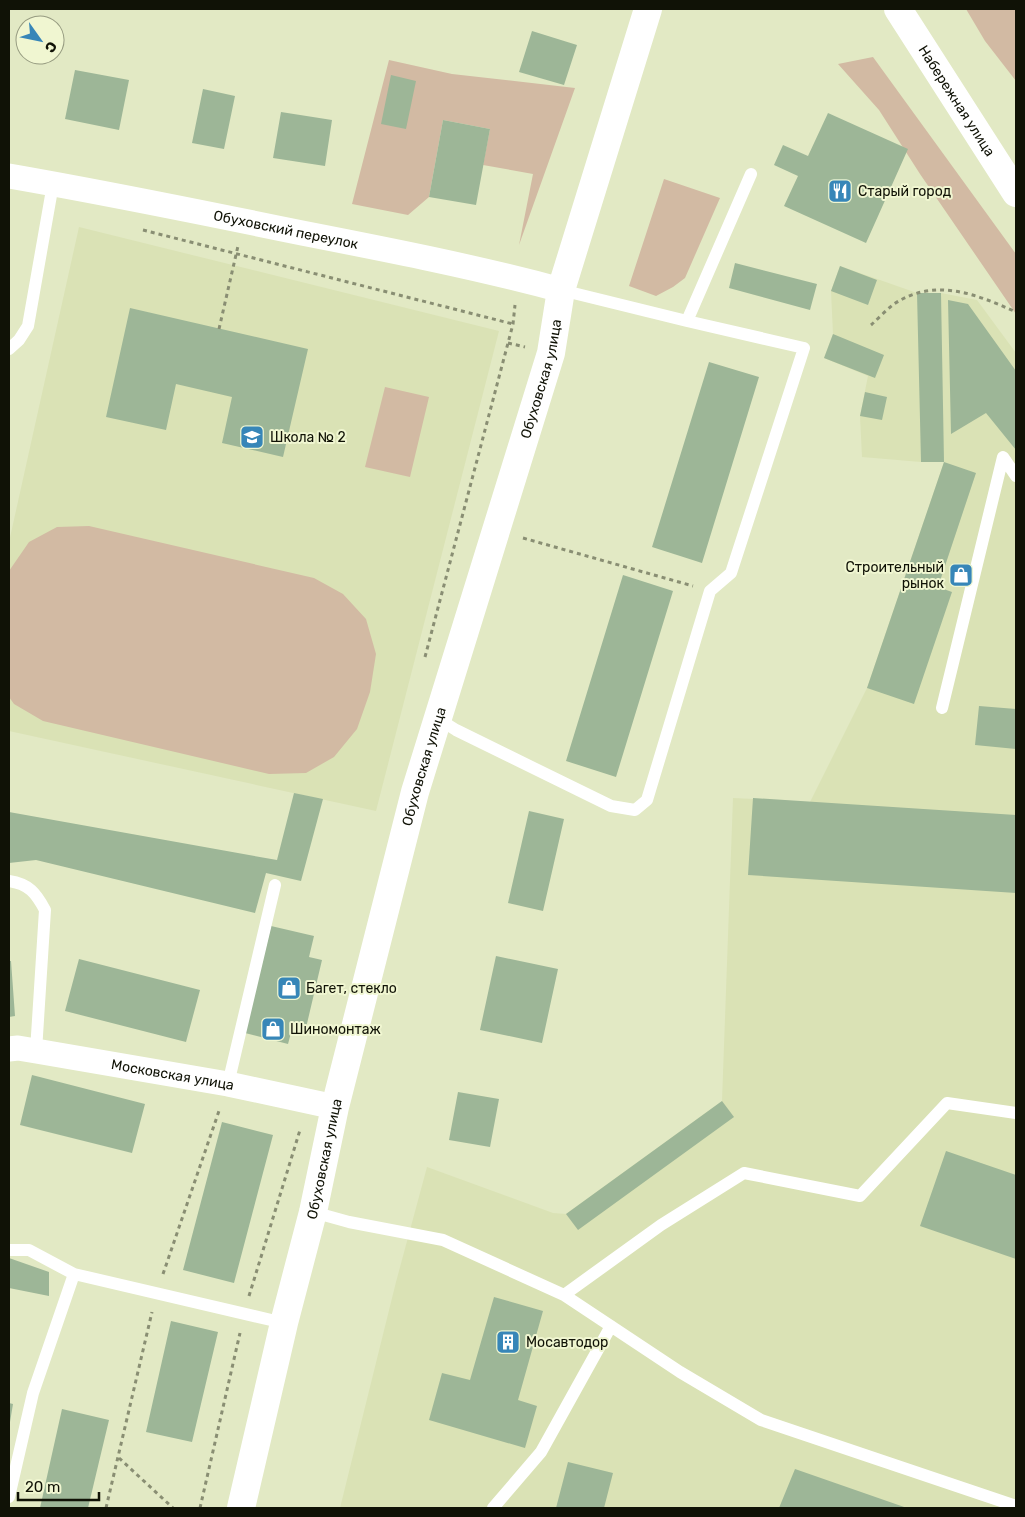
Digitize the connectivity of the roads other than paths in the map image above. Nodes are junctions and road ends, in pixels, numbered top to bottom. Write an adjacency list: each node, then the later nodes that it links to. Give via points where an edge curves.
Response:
1 (657, 9): 3 (street, Обуховская улица)
2 (897, 10): 7 (street, Набережная улица)
3 (645, 21): 8 (street, Обуховская улица)
4 (751, 174): 9 (lane)
5 (9, 176): 6 (street, Обуховский переулок)
6 (53, 184): 8 (street, Обуховский переулок, via 434,260); 10 (lane, via 28,326)
7 (1015, 189)
8 (561, 290): 9 (lane); 13 (street, Обуховская улица, via 551,352)
9 (687, 321): 13 (lane, via 804,348 731,573 710,591 647,800 635,810 611,806)
10 (9, 349)
11 (1016, 476): 12 (lane, via 1003,458)
12 (942, 708)
13 (437, 718): 19 (street, Обуховская улица, via 415,792)
14 (9, 881): 17 (lane, via 20,883 38,895 45,910)
15 (275, 885): 18 (lane)
16 (9, 1049): 17 (street, Московская улица)
17 (36, 1050): 18 (street, Московская улица)
18 (228, 1084): 19 (street, Московская улица)
19 (335, 1107): 21 (street, Обуховская улица)
20 (1016, 1113): 24 (lane, via 947,1102 860,1196 744,1173 660,1225)
21 (313, 1212): 24 (lane, via 443,1240); 25 (street, Обуховская улица)
22 (9, 1250): 23 (lane, via 29,1250)
23 (74, 1274): 25 (lane); 27 (lane, via 32,1393)
24 (564, 1295): 26 (lane)
25 (284, 1322): 29 (street, Обуховская улица)
26 (611, 1326): 28 (lane, via 761,1420); 30 (lane, via 541,1452)
27 (9, 1497)
28 (1016, 1506)
29 (241, 1508)
30 (494, 1508)

